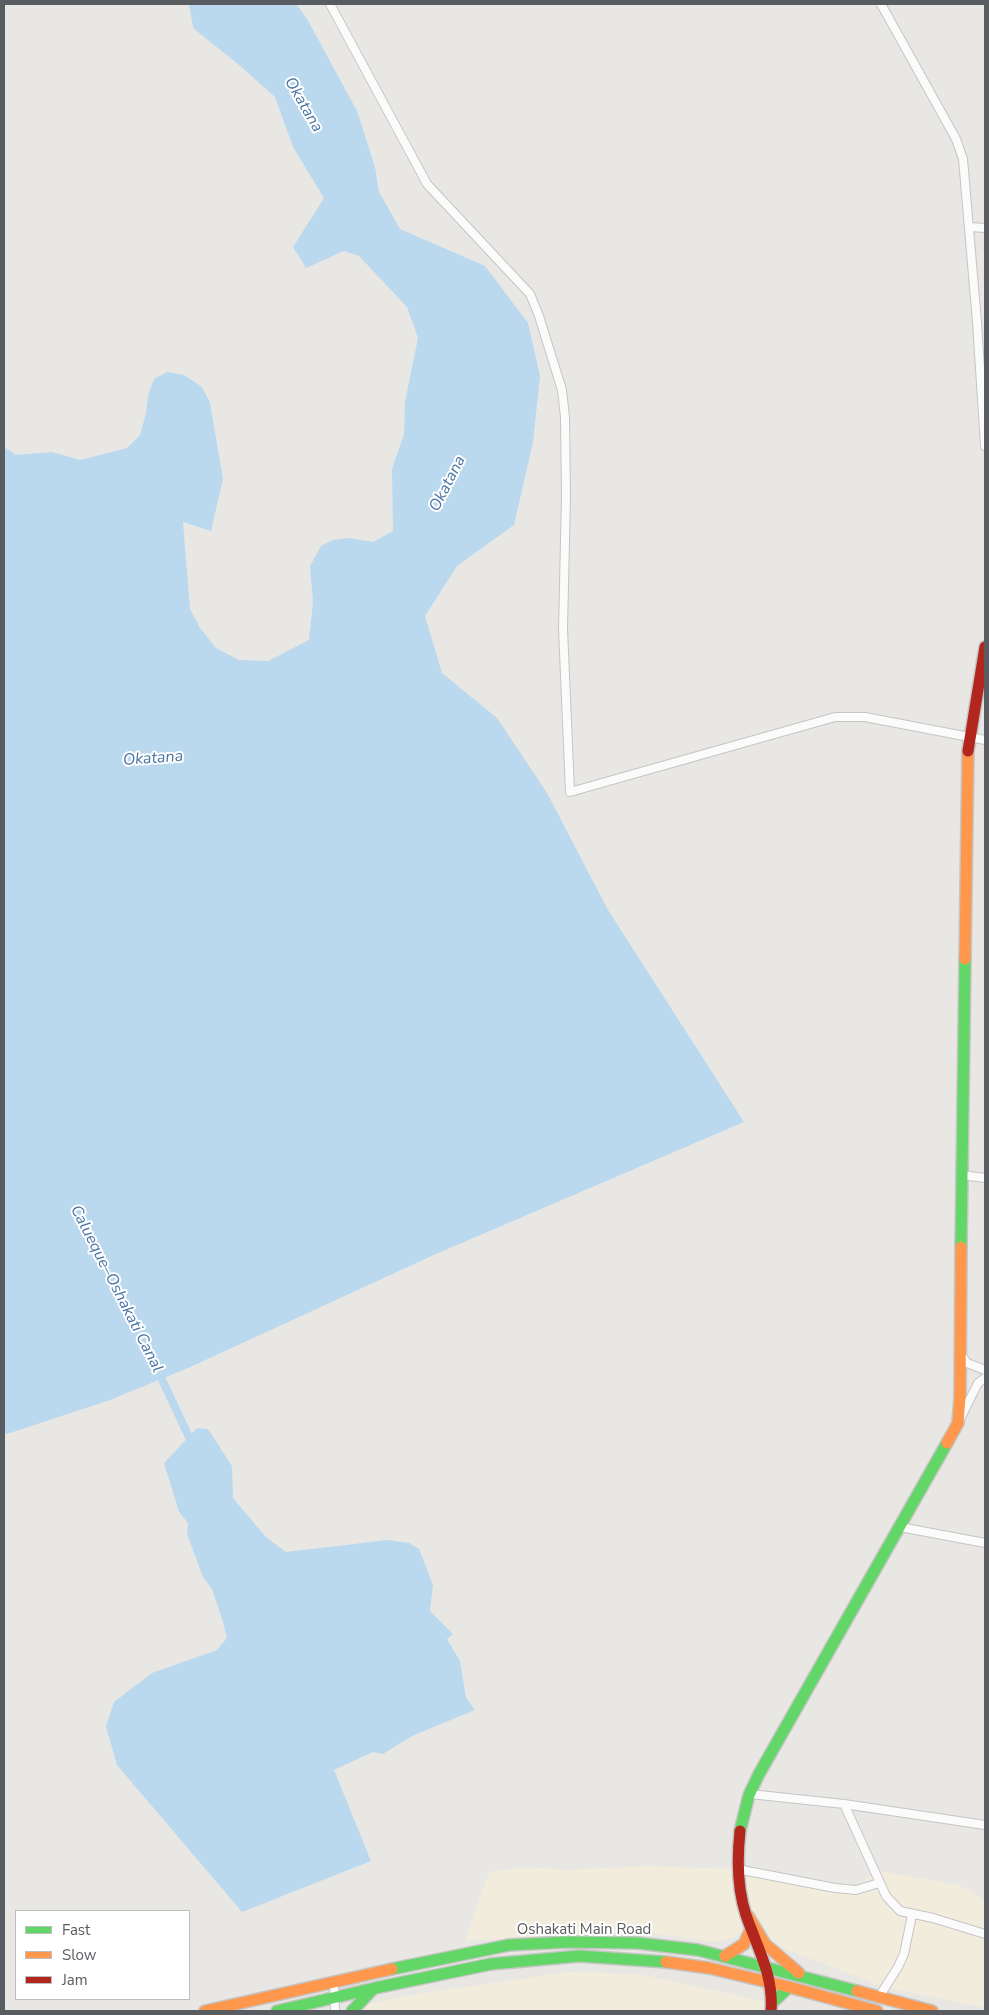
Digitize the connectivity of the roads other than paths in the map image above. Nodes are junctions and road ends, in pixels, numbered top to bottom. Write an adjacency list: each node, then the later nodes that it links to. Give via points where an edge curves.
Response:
1 (330, 4): 8 (street, via 427,184 530,294 562,390 566,497 563,629 570,792 835,717 865,716)
2 (881, 4): 3 (street, via 960,148)
3 (970, 227): 4 (street); 5 (street)
4 (985, 228)
5 (981, 322): 6 (street)
6 (985, 446)
7 (985, 647): 8 (main road)
8 (969, 738): 9 (street); 10 (main road)
9 (985, 740)
10 (961, 1174): 11 (street); 12 (main road)
11 (985, 1178)
12 (960, 1353): 13 (street, via 967,1363); 15 (main road)
13 (985, 1370)
14 (985, 1378): 15 (street, via 978,1383)
15 (958, 1423): 16 (main road)
16 (900, 1527): 17 (street); 18 (main road, via 777,1740)
17 (985, 1543)
18 (750, 1794): 19 (street); 21 (main road, via 739,1832)
19 (844, 1804): 20 (street); 22 (street)
20 (985, 1825)
21 (737, 1869): 22 (street, via 835,1888 856,1890); 24 (main road)
22 (879, 1883): 23 (street, via 900,1911)
23 (912, 1915): 26 (street); 36 (street, via 904,1954)
24 (748, 1916): 25 (main road); 31 (main road, via 765,1944)
25 (751, 1929): 28 (main road, via 744,1944); 30 (main road)
26 (985, 1934)
27 (568, 1942): 28 (main road, Oshakati Main Road, via 637,1943); 29 (main road); 33 (main road, Oshakati Main Road, via 509,1945 468,1952)
28 (725, 1956): 30 (main road, Oshakati Main Road)
29 (569, 1957): 32 (main road, Oshakati Main Road, via 676,1963); 35 (main road, Oshakati Main Road, via 491,1964)
30 (766, 1967): 31 (main road, Oshakati Main Road); 32 (main road)
31 (804, 1976): 36 (main road, Oshakati Main Road)
32 (769, 1982): 34 (main road, Oshakati Main Road); 39 (main road)
33 (334, 1983): 37 (street); 40 (main road, Oshakati Main Road)
34 (789, 1987): 39 (main road); 45 (main road, Oshakati Main Road)
35 (375, 1988): 37 (main road, Oshakati Main Road); 44 (main road)
36 (879, 1997): 46 (main road, Oshakati Main Road)
37 (334, 1998): 38 (main road, Oshakati Main Road); 43 (street)
38 (307, 2004): 41 (main road, Oshakati Main Road); 42 (main road)
39 (771, 2007)
40 (205, 2011)
41 (277, 2011)
42 (322, 2011)
43 (335, 2011)
44 (352, 2011)
45 (877, 2011)
46 (932, 2011)

